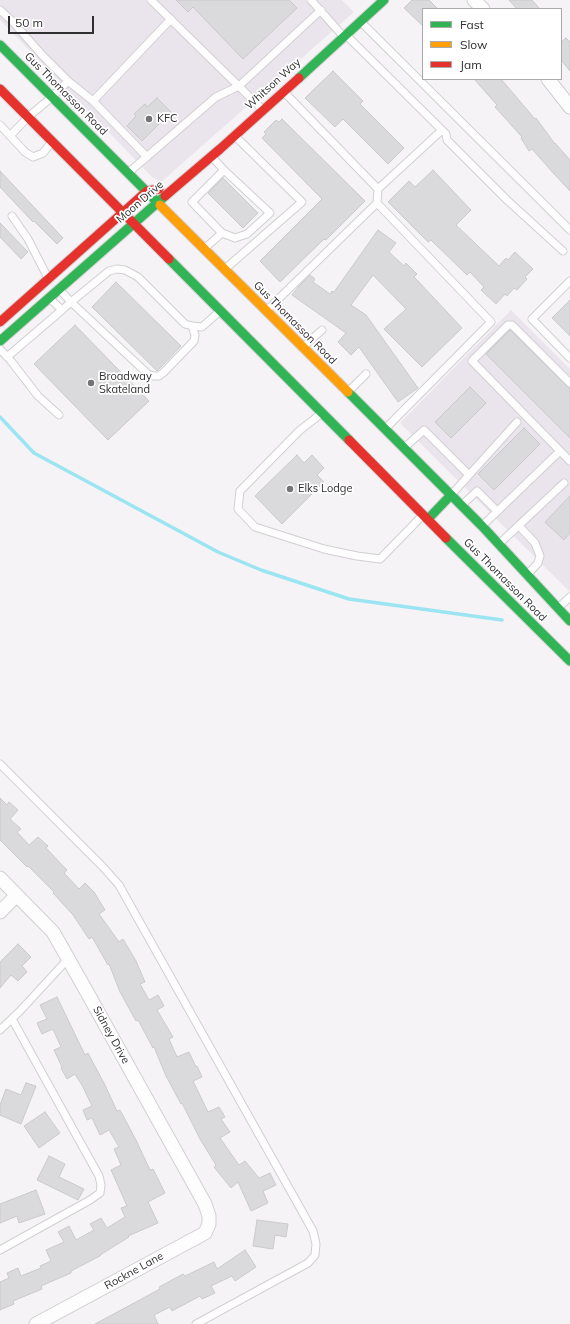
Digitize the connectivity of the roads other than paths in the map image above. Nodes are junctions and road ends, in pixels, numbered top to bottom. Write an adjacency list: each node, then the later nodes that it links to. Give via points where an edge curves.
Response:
1 (151, 0): 8 (lane)
2 (312, 0): 7 (lane)
3 (384, 0): 9 (main road, Whitson Way)
4 (474, 0): 5 (street)
5 (482, 8)
6 (0, 10): 13 (lane)
7 (321, 10): 10 (lane); 14 (lane)
8 (171, 20): 14 (lane); 18 (lane)
9 (360, 21): 10 (main road, Whitson Way); 39 (lane)
10 (345, 35): 16 (main road, Whitson Way); 23 (lane)
11 (0, 46): 17 (main road, Gus Thomasson Road)
12 (549, 80): 19 (street)
13 (68, 81): 17 (lane); 18 (lane)
14 (239, 86): 20 (lane); 27 (lane, via 216,97)
15 (0, 90): 21 (main road, Gus Thomasson Road)
16 (283, 92): 20 (main road, Whitson Way); 32 (lane)
17 (52, 97): 21 (lane); 30 (main road, Gus Thomasson Road)
18 (94, 101): 27 (lane)
19 (570, 107)
20 (263, 110): 25 (main road, Whitson Way)
21 (28, 118): 24 (lane); 26 (main road, Gus Thomasson Road)
22 (0, 125): 24 (lane)
23 (442, 130): 32 (lane); 42 (lane, via 447,140)
24 (10, 136): 26 (lane, via 33,157 43,153)
25 (235, 136): 28 (main road, Whitson Way); 43 (lane, via 302,202)
26 (52, 142): 36 (main road, Gus Thomasson Road)
27 (147, 156): 30 (lane)
28 (212, 156): 29 (lane); 31 (main road, Whitson Way)
29 (224, 170): 40 (lane, via 192,202); 40 (lane, via 270,213 247,234 235,238)
30 (128, 173): 33 (main road, Gus Thomasson Road)
31 (178, 185): 33 (main road, Moon Drive); 34 (main road, Moon Drive)
32 (378, 189): 35 (lane)
33 (147, 191): 34 (main road, Gus Thomasson Road); 36 (main road, Moon Drive)
34 (158, 202): 38 (main road, Moon Drive); 41 (main road, Gus Thomasson Road)
35 (377, 203): 52 (lane); 67 (lane, via 490,322)
36 (123, 212): 38 (main road, Gus Thomasson Road); 44 (main road, Moon Drive)
37 (12, 216): 44 (lane)
38 (133, 224): 47 (main road, Moon Drive); 51 (main road, Gus Thomasson Road)
39 (570, 230)
40 (222, 233): 41 (lane)
41 (204, 249): 43 (main road, Gus Thomasson Road)
42 (563, 251)
43 (225, 270): 52 (main road, Gus Thomasson Road)
44 (49, 278): 46 (main road, Moon Drive); 47 (lane)
45 (570, 281): 60 (lane, via 532,319)
46 (38, 288): 48 (lane); 53 (main road, Moon Drive)
47 (59, 289): 48 (main road, Moon Drive); 49 (lane)
48 (49, 297): 50 (lane); 56 (main road, Moon Drive)
49 (72, 302): 50 (lane); 54 (lane, via 109,271 125,270 138,277 186,324); 54 (lane, via 149,375 159,376 194,341)
50 (62, 310): 59 (lane)
51 (220, 311): 54 (lane, via 202,326); 64 (main road, Gus Thomasson Road)
52 (266, 311): 57 (main road, Gus Thomasson Road)
53 (0, 322)
54 (192, 326)
55 (322, 330): 57 (lane)
56 (0, 341)
57 (303, 348): 63 (main road, Gus Thomasson Road)
58 (0, 349): 59 (lane)
59 (7, 357): 65 (lane, via 38,396)
60 (570, 358)
61 (366, 374): 63 (lane)
62 (570, 383): 69 (lane, via 512,325 508,325 472,361)
63 (347, 392): 67 (main road, Gus Thomasson Road)
64 (322, 413): 76 (main road, Gus Thomasson Road); 76 (lane, via 299,431 240,491 238,509 256,527 324,549 380,559)
65 (59, 415)
66 (517, 422): 71 (lane)
67 (385, 430): 68 (main road, Gus Thomasson Road)
68 (403, 448): 71 (lane, via 424,430); 73 (main road, Gus Thomasson Road)
69 (560, 451): 70 (lane); 75 (lane)
70 (570, 461)
71 (469, 476): 73 (lane)
72 (564, 483): 78 (lane)
73 (451, 495): 74 (main road, Gus Thomasson Road); 76 (main road)
74 (461, 505): 75 (lane, via 477,491); 77 (main road, Gus Thomasson Road)
75 (498, 511): 77 (lane)
76 (426, 517): 84 (main road, Gus Thomasson Road)
77 (482, 526): 79 (main road, Gus Thomasson Road)
78 (519, 526): 79 (lane); 80 (lane, via 535,543 540,556 538,563)
79 (499, 544): 80 (main road, Gus Thomasson Road)
80 (527, 575): 82 (main road, Gus Thomasson Road)
81 (570, 597): 82 (lane)
82 (558, 608): 83 (main road, Gus Thomasson Road)
83 (570, 621)
84 (570, 661)
85 (0, 764): 95 (lane, via 119,885 312,1231 316,1244 315,1255 308,1263)
86 (0, 878): 87 (street, Sidney Drive)
87 (17, 895): 88 (street); 89 (street, Sidney Drive, via 53,932)
88 (0, 912)
89 (68, 959): 90 (lane); 92 (street, Sidney Drive)
90 (12, 1019): 91 (lane); 93 (lane, via 99,1176 101,1185 100,1193 90,1200)
91 (0, 1030)
92 (205, 1204): 94 (street, Rockne Lane, via 209,1216 205,1233)
93 (0, 1250)
94 (36, 1324)
95 (196, 1324)

